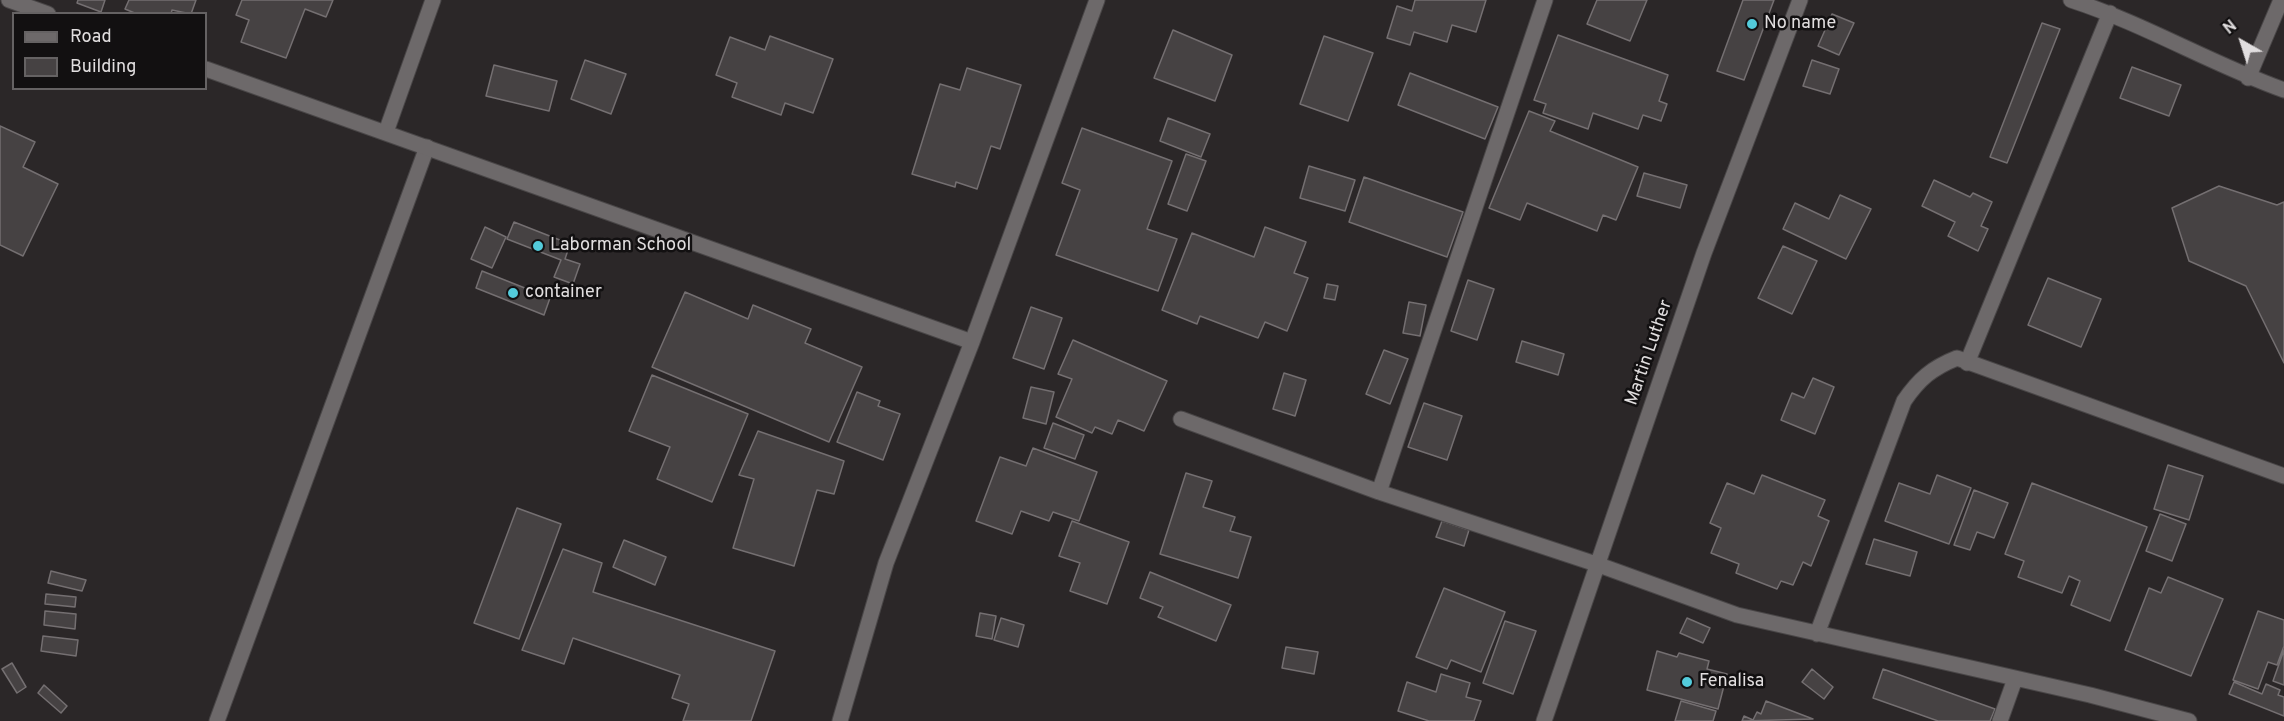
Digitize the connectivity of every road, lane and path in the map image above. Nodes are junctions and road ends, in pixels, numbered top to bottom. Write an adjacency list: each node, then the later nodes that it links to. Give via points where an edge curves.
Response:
1 (9, 0): 8 (street)
2 (432, 0): 13 (street)
3 (1097, 0): 15 (street)
4 (1545, 0): 19 (street)
5 (1800, 0): 20 (street, Martin Luther, via 1704,253)
6 (2071, 0): 9 (street)
7 (2281, 0): 11 (street)
8 (42, 12)
9 (2110, 12): 11 (street); 16 (street)
10 (207, 69): 13 (street)
11 (2248, 78): 12 (street)
12 (2284, 90)
13 (386, 132): 14 (street)
14 (427, 147): 15 (street); 23 (street)
15 (972, 342): 24 (street, via 886,563)
16 (1967, 363): 18 (street); 21 (street, via 1957,358 1935,366 1904,401)
17 (1181, 419): 19 (street)
18 (2284, 476)
19 (1378, 492): 20 (street)
20 (1599, 565): 21 (street, via 1737,615); 25 (street, Martin Luther)
21 (1817, 634): 22 (street)
22 (2015, 679): 26 (street); 27 (street)
23 (217, 721)
24 (840, 721)
25 (1544, 721)
26 (2000, 721)
27 (2189, 721)

